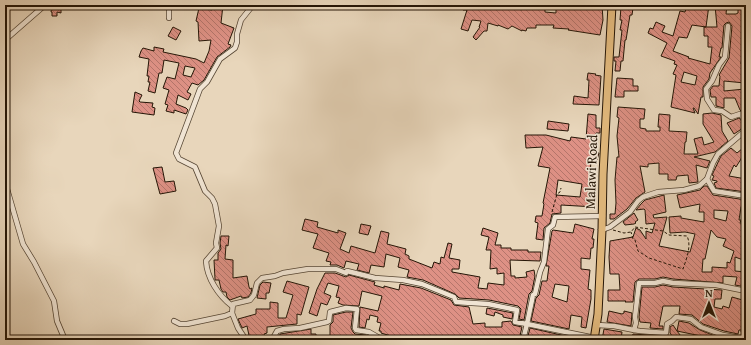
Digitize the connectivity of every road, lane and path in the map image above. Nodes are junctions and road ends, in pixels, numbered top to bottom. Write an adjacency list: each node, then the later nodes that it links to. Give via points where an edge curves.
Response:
1 (45, 5): 7 (street)
2 (169, 5): 5 (street)
3 (253, 5): 20 (street, via 241,20 235,48 220,59 200,89 176,153 179,159 195,167 205,191 215,204 219,226 217,248 206,260 206,268 217,291)
4 (612, 5): 14 (main road, Malawi Road)
5 (169, 18)
6 (728, 26): 8 (street, via 725,57 708,86 706,95 714,110 722,111 731,117 740,114)
7 (5, 40)
8 (746, 122)
9 (746, 130): 10 (street, via 718,154)
10 (707, 179): 13 (street, via 714,191); 16 (street, via 695,187 658,192 643,197 630,212)
11 (5, 182): 31 (street, via 23,244 54,301 57,321)
12 (561, 188): 15 (path, via 552,216)
13 (746, 196)
14 (602, 216): 15 (street); 17 (main road, Malawi Road)
15 (556, 217): 24 (street, via 548,229 544,262)
16 (610, 227): 17 (street); 18 (path, via 612,230)
17 (602, 230): 25 (main road, Malawi Road)
18 (630, 232): 18 (path, via 635,227 663,231 669,235 687,236 688,256 683,269 649,258 638,251 636,240)
19 (746, 291): 26 (street, via 716,285 639,282)
20 (232, 306): 22 (street); 24 (street, via 236,302 250,300 262,278 308,269 328,269 422,284 454,297 456,302 495,305 516,310 515,322)
21 (746, 306): 28 (path)
22 (232, 313): 23 (street, via 187,324); 32 (street)
23 (174, 321)
24 (527, 324): 29 (street); 35 (street)
25 (597, 325): 26 (street); 29 (main road, Malawi Road)
26 (634, 330): 27 (street, via 666,333 667,324 676,317 692,320)
27 (723, 338): 28 (street)
28 (740, 338): 30 (street)
29 (594, 339)
30 (746, 339)
31 (65, 340)
32 (246, 340)
33 (272, 340): 34 (street, via 281,330 327,322 330,312 346,308 357,309 356,330 369,332)
34 (383, 340)
35 (523, 340)

